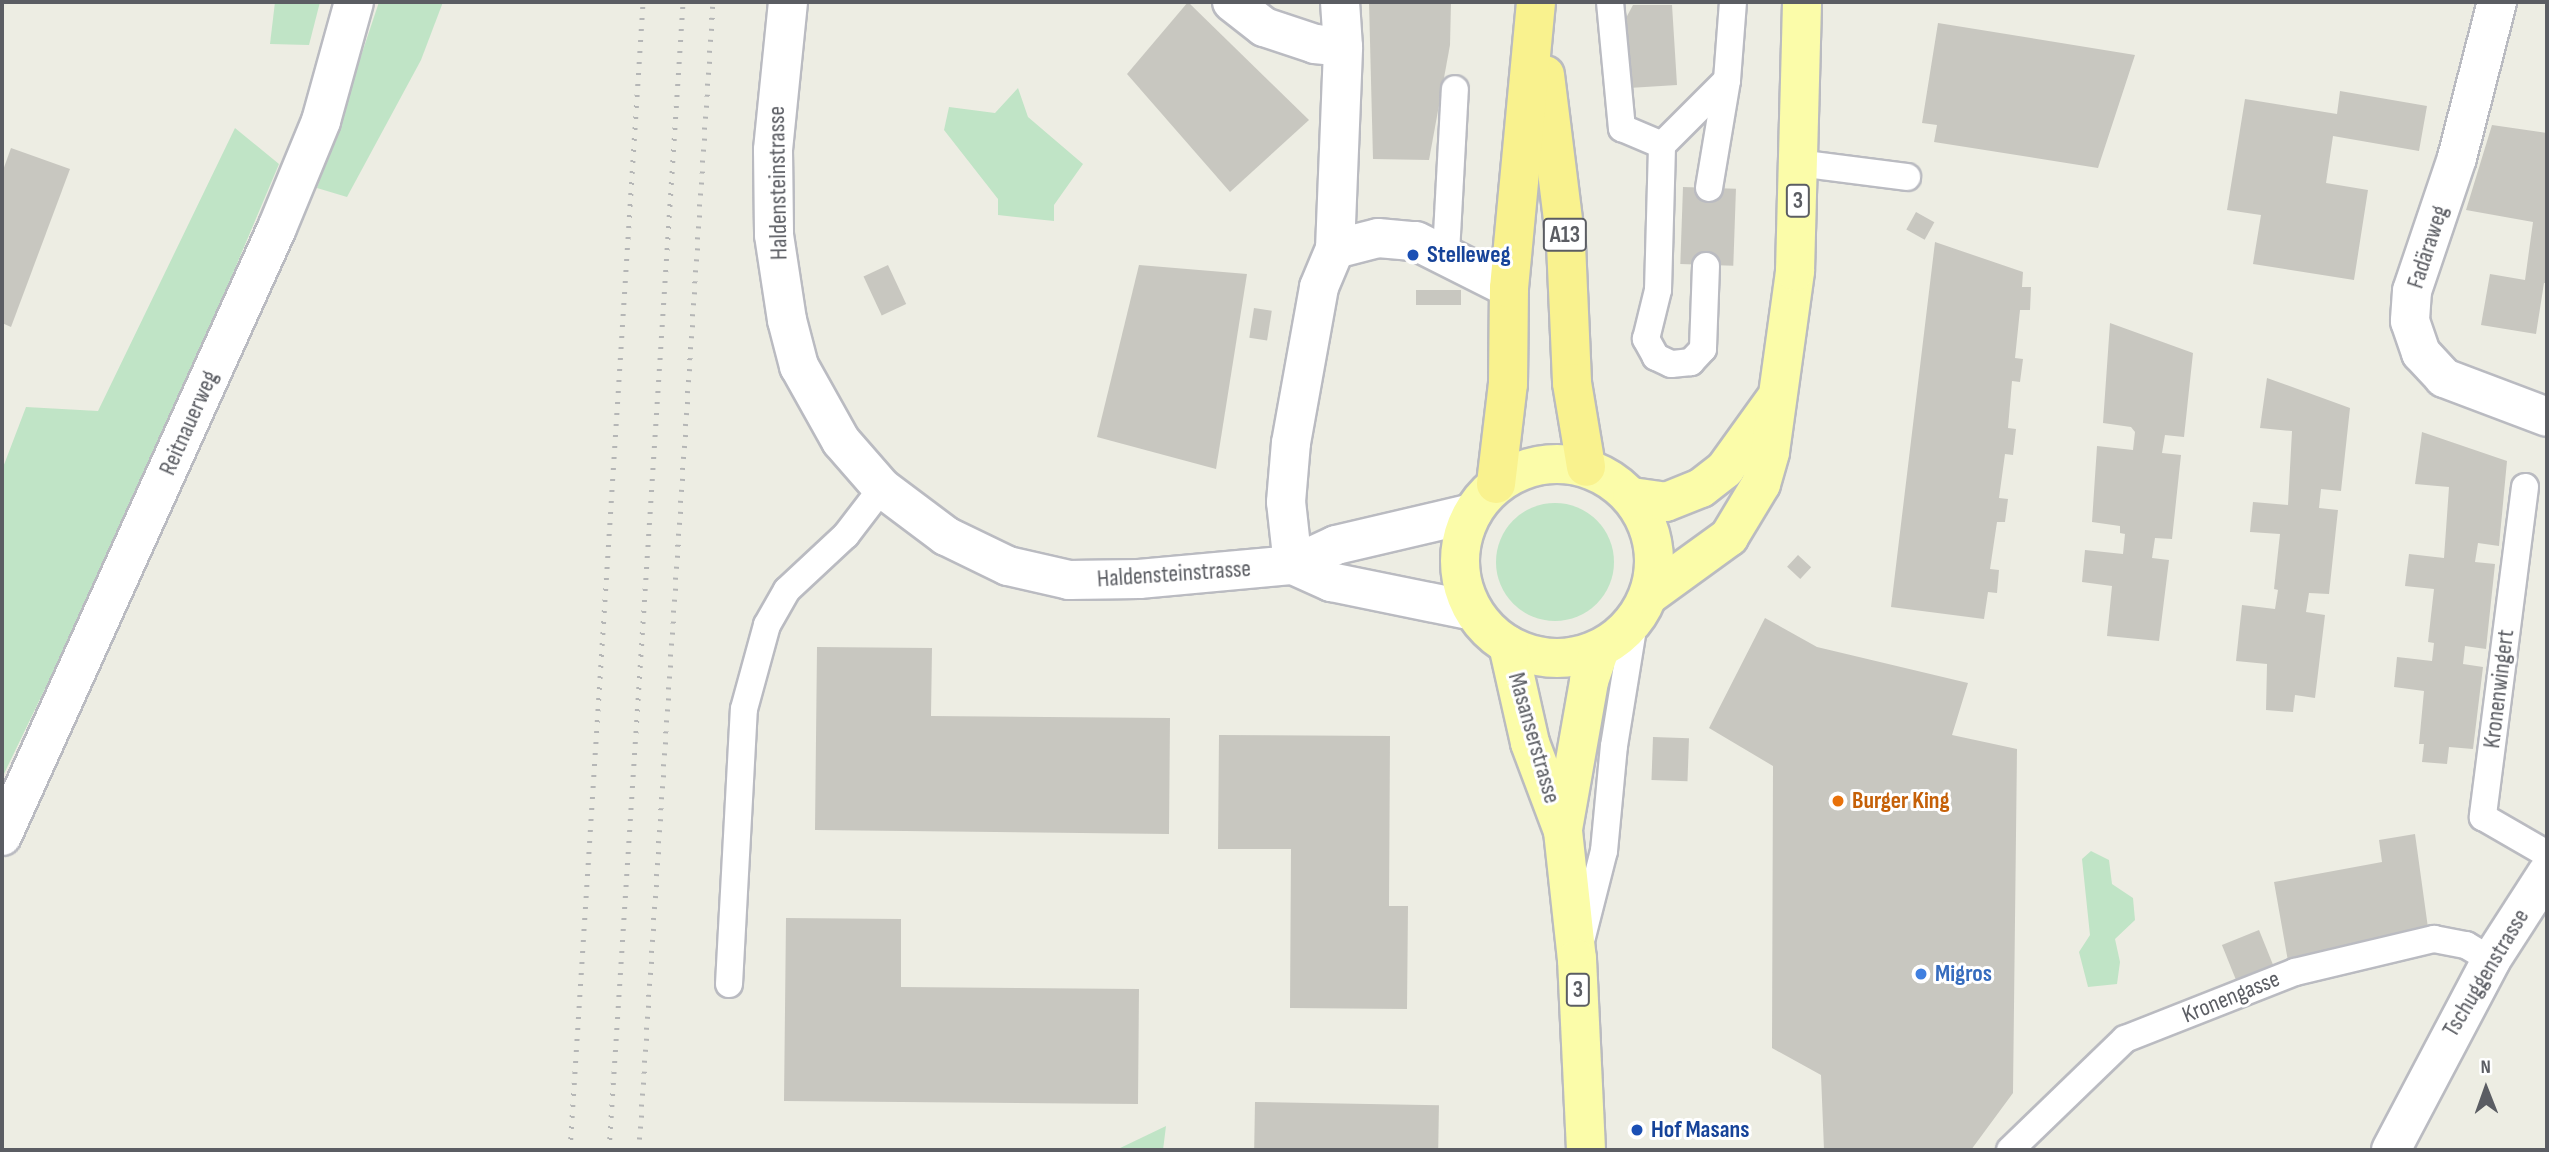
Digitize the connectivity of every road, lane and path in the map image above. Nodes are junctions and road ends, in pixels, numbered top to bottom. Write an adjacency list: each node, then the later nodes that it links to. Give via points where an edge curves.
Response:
1 (354, 2): 34 (street, Reitnauerweg, via 321,121 277,228)
2 (788, 2): 25 (street, Haldensteinstrasse, via 773,150 774,235 787,320 799,366 818,405 841,441)
3 (1232, 2): 10 (street, via 1264,27 1315,44)
4 (1340, 2): 10 (street)
5 (1537, 2): 20 (highway, A13); 23 (highway, A13, via 1566,244 1572,383)
6 (1610, 2): 13 (lane, via 1622,128)
7 (1733, 2): 11 (lane)
8 (1802, 2): 14 (main road, 3)
9 (2497, 2): 22 (street, Fadäraweg, via 2457,158 2412,291 2410,321 2421,353 2444,378)
10 (1343, 47): 17 (street)
11 (1727, 80): 13 (lane); 16 (lane)
12 (1455, 89): 18 (lane, via 1454,175 1446,193)
13 (1662, 145): 19 (lane, via 1658,290 1646,339 1656,357 1671,363 1691,362 1703,349)
14 (1798, 163): 15 (lane); 21 (main road, 3, via 1795,271)
15 (1907, 177)
16 (1709, 188)
17 (1335, 249): 18 (street, via 1378,238 1416,241); 28 (street, via 1319,287 1291,443 1286,502)
18 (1446, 253): 20 (street)
19 (1706, 266)
20 (1509, 288): 27 (highway, A13, via 1508,384)
21 (1776, 399): 26 (main road, 3, via 1725,469 1701,488 1666,502); 29 (main road, 3, via 1770,452 1761,484 1743,519 1705,558)
22 (2547, 417)
23 (1586, 467): 26 (main road, via 1611,479); 27 (main road, via 1555,463 1524,469)
24 (2525, 487): 35 (lane, Kronenwingert, via 2483,817)
25 (883, 488): 28 (street, Haldensteinstrasse, via 946,536 1008,566 1069,579 1139,579); 39 (lane, via 846,535 787,590 767,625 744,709)
26 (1632, 497): 29 (main road, via 1654,544 1655,569)
27 (1484, 498): 28 (street, Haldensteinstrasse, via 1336,545); 30 (main road, via 1459,562)
28 (1293, 565): 30 (street, Haldensteinstrasse, via 1331,582)
29 (1642, 608): 32 (main road); 37 (lane, via 1614,747 1604,851)
30 (1474, 611): 31 (main road)
31 (1508, 645): 32 (main road, via 1554,658); 33 (main road, Masanserstrasse / 3, via 1530,743)
32 (1600, 649): 33 (main road, Masanserstrasse / 3, via 1579,732)
33 (1563, 831): 37 (main road, Masanserstrasse / 3)
34 (2, 836)
35 (2547, 854)
36 (2547, 873): 38 (street, Tschuggenstrasse)
37 (1577, 959): 40 (main road, Masanserstrasse / 3)
38 (2491, 960): 41 (lane, Kronengasse, via 2466,945 2434,939 2271,981 2125,1039); 42 (street, Tschuggenstrasse)
39 (729, 985)
40 (1586, 1150)
41 (2010, 1150)
42 (2391, 1150)

